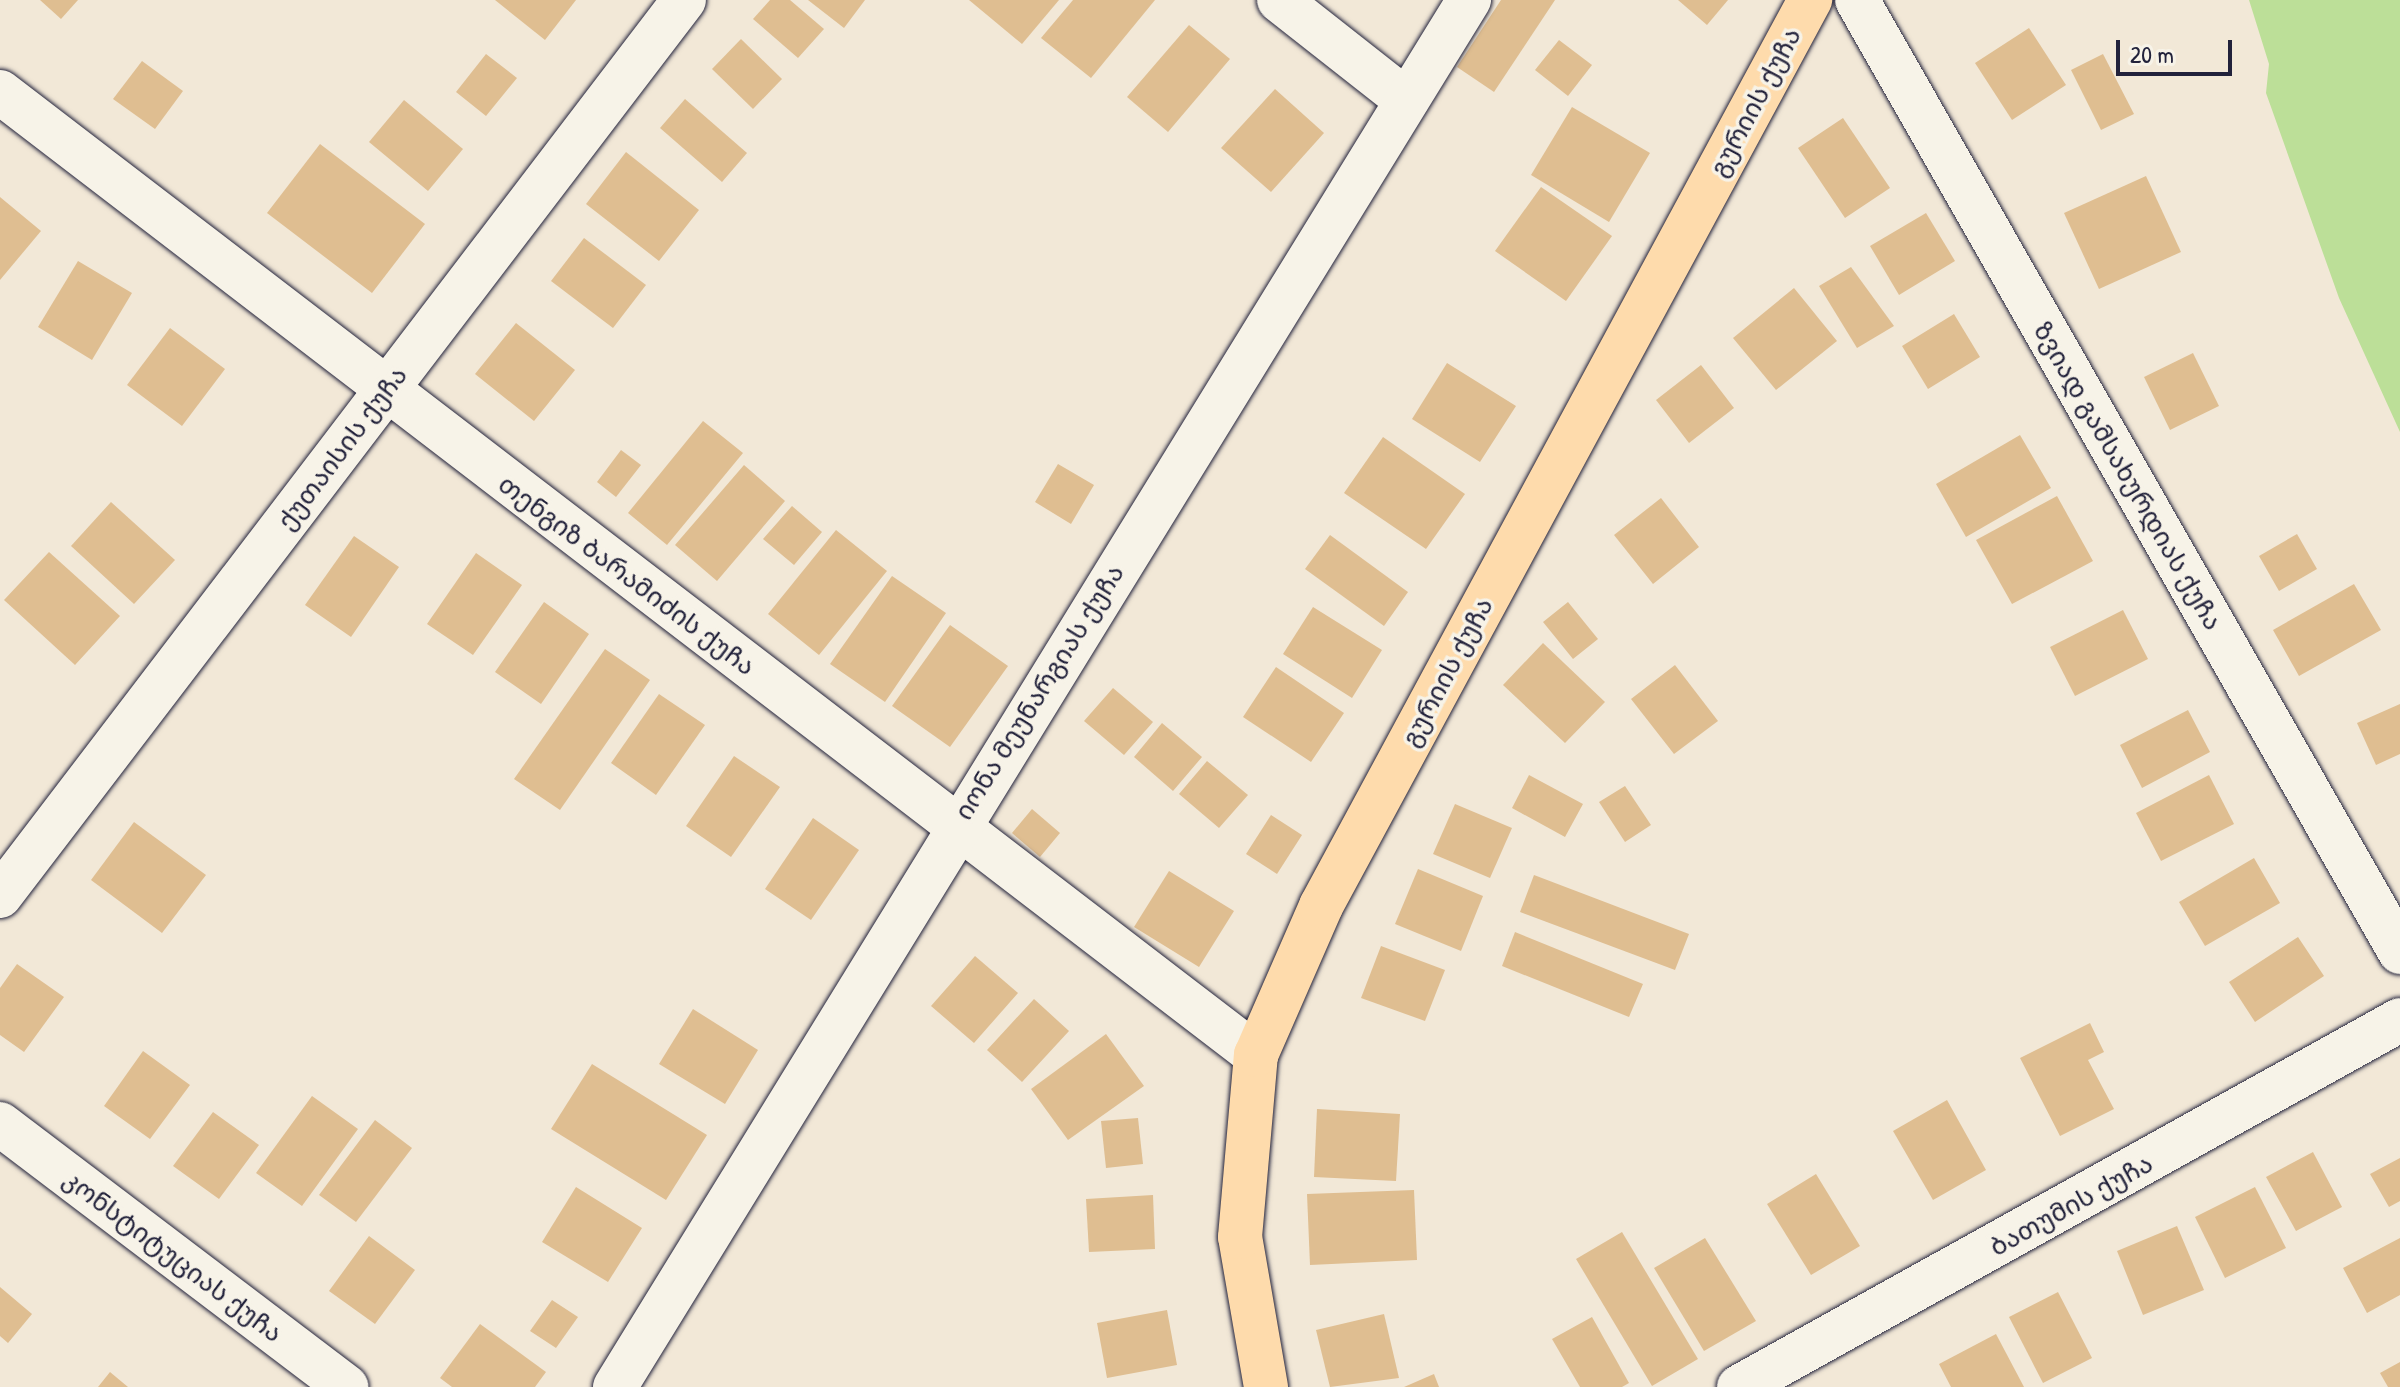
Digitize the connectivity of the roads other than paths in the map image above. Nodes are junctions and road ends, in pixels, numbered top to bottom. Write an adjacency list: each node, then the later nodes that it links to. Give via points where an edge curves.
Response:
1 (684, 0): 8 (street, ქუთაისის ქუჩა)
2 (1279, 0): 7 (street)
3 (1469, 0): 7 (street, იონა მეუნარგიას ქუჩა)
4 (1810, 0): 13 (highway, გურიის ქუჩა, via 1321,906)
5 (1857, 0): 11 (street, ზვიად გამსახურდიას ქუჩა)
6 (0, 92): 8 (street, თენგიზ ბარამიძის ქუჩა)
7 (1406, 100): 9 (street, იონა მეუნარგიას ქუჩა)
8 (386, 391): 9 (street, თენგიზ ბარამიძის ქუჩა); 10 (street, ქუთაისის ქუჩა)
9 (955, 827): 13 (street, თენგიზ ბარამიძის ქუჩა); 16 (street, იონა მეუნარგიას ქუჩა)
10 (0, 896)
11 (2400, 952)
12 (2400, 1020): 18 (street, ბათუმის ქუჩა)
13 (1256, 1055): 17 (highway, გურიის ქუჩა, via 1240,1237)
14 (0, 1124): 15 (street, კონსტიტუციას ქუჩა)
15 (346, 1387)
16 (615, 1387)
17 (1266, 1387)
18 (1739, 1387)

